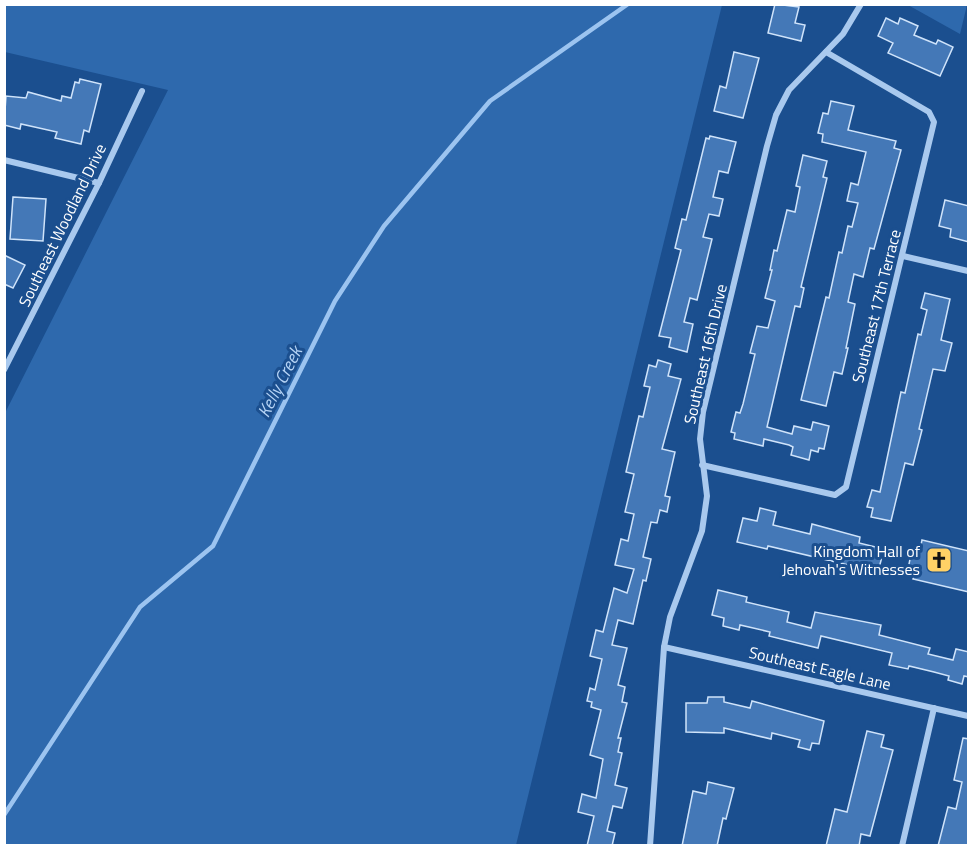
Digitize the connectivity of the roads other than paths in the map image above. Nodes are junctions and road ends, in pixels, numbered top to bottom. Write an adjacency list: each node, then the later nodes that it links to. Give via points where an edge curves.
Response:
1 (861, 4): 2 (street, Southeast 16th Drive, via 843,34)
2 (826, 51): 6 (street, Southeast 17th Terrace, via 932,117 933,128); 9 (street, Southeast 16th Drive, via 789,90 776,115 703,412)
3 (142, 91): 5 (street, Southeast Woodland Drive)
4 (4, 160): 5 (street)
5 (99, 183): 8 (street, Southeast Woodland Drive)
6 (903, 255): 7 (street); 9 (street, Southeast 17th Terrace, via 846,487 835,495)
7 (969, 271)
8 (4, 370)
9 (702, 465): 10 (street, Southeast 16th Drive, via 707,496 702,531 670,618)
10 (664, 647): 11 (street, Southeast Eagle Lane); 13 (street, Southeast 16th Drive)
11 (934, 708): 12 (street, Southeast Eagle Lane); 14 (street)
12 (969, 716)
13 (650, 846)
14 (902, 846)

